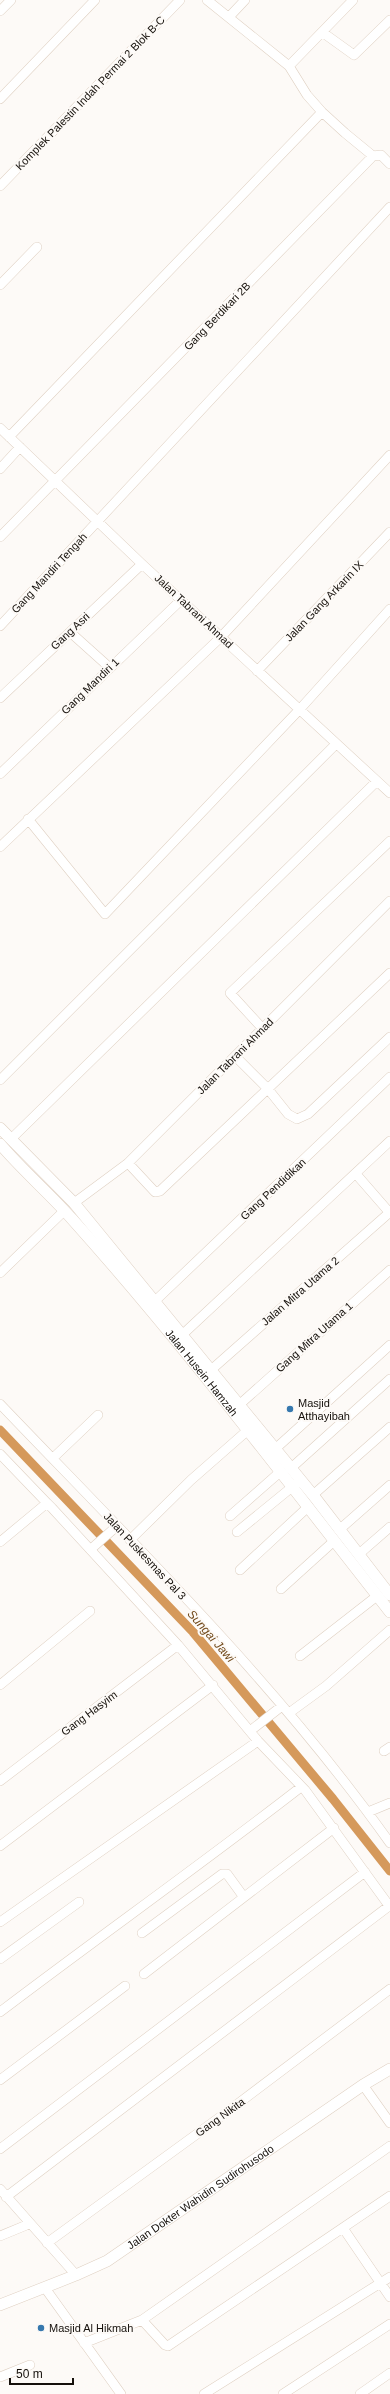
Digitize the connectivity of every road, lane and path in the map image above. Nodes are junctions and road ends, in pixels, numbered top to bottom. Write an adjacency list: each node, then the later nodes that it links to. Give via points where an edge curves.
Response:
1 (10, 0): 7 (street)
2 (95, 0): 12 (street)
3 (180, 0): 16 (street, Komplek Palestin Indah Permai 2 Blok B-C)
4 (207, 0): 8 (street)
5 (245, 0): 8 (street)
6 (353, 0): 10 (street)
7 (0, 11)
8 (229, 17): 11 (street)
9 (390, 20): 10 (street, via 354,55)
10 (322, 32): 11 (street)
11 (289, 66): 13 (street, via 307,95)
12 (0, 99)
13 (322, 112): 14 (street, via 345,134); 21 (street)
14 (377, 156): 15 (street); 25 (street, Gang Berdikari 2B)
15 (390, 164)
16 (0, 186)
17 (390, 208): 26 (street, Gang Mandiri Tengah)
18 (37, 246): 19 (street)
19 (0, 285)
20 (0, 428): 21 (street, Jalan Tabrani Ahmad)
21 (9, 437): 22 (street, Jalan Tabrani Ahmad)
22 (20, 448): 24 (street); 25 (street, Jalan Tabrani Ahmad)
23 (390, 455): 34 (street)
24 (0, 469)
25 (56, 482): 26 (street, Jalan Tabrani Ahmad); 28 (street, Gang Berdikari 2B)
26 (98, 521): 29 (street, Jalan Tabrani Ahmad); 32 (street, Gang Mandiri Tengah)
27 (390, 532): 36 (street, Jalan Gang Arkarin IX)
28 (0, 537)
29 (142, 564): 30 (street, Jalan Tabrani Ahmad); 33 (street, Gang Asri)
30 (181, 600): 34 (street, Jalan Tabrani Ahmad); 35 (street, Gang Mandiri 1)
31 (390, 609): 38 (street)
32 (0, 626)
33 (70, 632): 35 (street); 37 (street, Gang Asri)
34 (221, 637): 36 (street, Jalan Tabrani Ahmad); 43 (street)
35 (109, 667): 40 (street, Gang Mandiri 1)
36 (257, 671): 38 (street, Jalan Tabrani Ahmad)
37 (0, 698)
38 (300, 709): 39 (street, Jalan Tabrani Ahmad); 43 (street, via 105,914)
39 (336, 744): 41 (street, Jalan Tabrani Ahmad); 52 (street)
40 (0, 774)
41 (377, 781): 42 (street, Jalan Tabrani Ahmad); 55 (street)
42 (389, 790)
43 (28, 819): 45 (street)
44 (390, 841): 48 (street, via 230,993)
45 (0, 847)
46 (390, 902): 48 (street, Jalan Tabrani Ahmad)
47 (390, 973): 53 (street)
48 (263, 1028): 50 (street, Jalan Tabrani Ahmad)
49 (390, 1037): 53 (street, via 302,1117 290,1117)
50 (235, 1056): 53 (street); 58 (street, Jalan Tabrani Ahmad)
51 (390, 1077): 65 (street, Gang Pendidikan)
52 (0, 1080)
53 (268, 1089): 58 (street, via 160,1191 155,1192)
54 (0, 1128): 55 (street, Jalan Husein Hamzah)
55 (11, 1139): 60 (street, Jalan Husein Hamzah)
56 (390, 1141): 59 (street)
57 (0, 1144): 61 (street, Jalan Husein Hamzah)
58 (128, 1163): 60 (street, Jalan Tabrani Ahmad)
59 (356, 1174): 62 (street); 67 (street)
60 (74, 1203): 65 (street, Jalan Husein Hamzah)
61 (64, 1211): 64 (street); 66 (street, Jalan Husein Hamzah)
62 (390, 1213): 69 (street, Jalan Mitra Utama 2)
63 (390, 1270): 71 (street, Gang Mitra Utama 1)
64 (0, 1273)
65 (155, 1301): 66 (street, Jalan Husein Hamzah)
66 (166, 1324): 67 (street, Jalan Husein Hamzah); 75 (street, Jalan Husein Hamzah)
67 (182, 1335): 69 (street, Jalan Husein Hamzah)
68 (390, 1345): 76 (street)
69 (211, 1370): 71 (street, Jalan Husein Hamzah)
70 (390, 1379): 79 (street)
71 (239, 1405): 76 (street, Jalan Husein Hamzah)
72 (2, 1410): 78 (street, Jalan Puskesmas Pal 3)
73 (98, 1415): 78 (street)
74 (390, 1427): 82 (street)
75 (248, 1430): 79 (street, Jalan Husein Hamzah); 90 (street, via 191,1480)
76 (274, 1450): 79 (street, Jalan Husein Hamzah)
77 (0, 1454): 83 (street)
78 (53, 1458): 87 (street, Jalan Puskesmas Pal 3)
79 (285, 1470): 80 (street, Jalan Husein Hamzah); 85 (street)
80 (296, 1484): 82 (street, Jalan Husein Hamzah); 84 (street, Jalan Husein Hamzah); 89 (street)
81 (390, 1485): 88 (street)
82 (313, 1495): 88 (street, Jalan Husein Hamzah)
83 (47, 1503): 92 (street); 93 (street)
84 (308, 1508): 91 (street, Jalan Husein Hamzah); 95 (street)
85 (230, 1516)
86 (390, 1527): 94 (street)
87 (115, 1529): 90 (street, Jalan Puskesmas Pal 3); 93 (street)
88 (339, 1530): 94 (street, Jalan Husein Hamzah)
89 (237, 1532)
90 (130, 1540): 106 (street, Jalan Puskesmas Pal 3)
91 (334, 1541): 96 (street); 98 (street, Jalan Husein Hamzah)
92 (0, 1542)
93 (93, 1547): 102 (street)
94 (359, 1554): 97 (street, Jalan Husein Hamzah)
95 (240, 1570)
96 (281, 1589)
97 (390, 1594)
98 (377, 1596): 100 (street, Jalan Husein Hamzah); 103 (street)
99 (90, 1611): 104 (street)
100 (390, 1612)
101 (390, 1630): 106 (street, via 326,1686)
102 (178, 1645): 105 (street); 109 (street, Gang Hasyim)
103 (300, 1656)
104 (0, 1685)
105 (213, 1685): 107 (street); 115 (street)
106 (282, 1710): 107 (street); 112 (street, Jalan Puskesmas Pal 3)
107 (252, 1730): 108 (street)
108 (258, 1742): 110 (street); 120 (street)
109 (0, 1781)
110 (301, 1786): 113 (street); 126 (street, via 146,1905)
111 (390, 1803): 112 (street)
112 (368, 1812): 114 (street, Jalan Puskesmas Pal 3)
113 (334, 1828): 116 (street); 117 (street)
114 (390, 1842)
115 (0, 1846)
116 (365, 1872): 119 (street); 132 (street)
117 (243, 1896): 121 (street, via 227,1874 222,1874); 123 (street)
118 (79, 1902): 122 (street)
119 (389, 1906): 135 (street)
120 (0, 1922)
121 (142, 1933)
122 (0, 1959)
123 (144, 1974)
124 (125, 1986): 128 (street)
125 (390, 1989): 139 (street, Gang Nikita)
126 (0, 2012)
127 (390, 2069): 129 (street, Jalan Dokter Wahidin Sudirohusodo)
128 (0, 2080)
129 (363, 2085): 130 (street); 140 (street, Jalan Dokter Wahidin Sudirohusodo, via 139,2239 107,2260)
130 (390, 2123)
131 (390, 2146): 146 (street)
132 (0, 2149)
133 (0, 2189): 135 (street)
134 (390, 2196): 137 (street)
135 (6, 2197): 136 (street)
136 (30, 2224): 138 (street); 139 (street)
137 (343, 2228): 142 (street); 146 (street, via 168,2346)
138 (0, 2236)
139 (48, 2243): 140 (street)
140 (76, 2275): 143 (street, Jalan Dokter Wahidin Sudirohusodo)
141 (390, 2276): 142 (street)
142 (381, 2282): 144 (street); 153 (street)
143 (45, 2288): 145 (street, Jalan Dokter Wahidin Sudirohusodo); 148 (street)
144 (390, 2297)
145 (0, 2305)
146 (142, 2320): 148 (street)
147 (390, 2324): 154 (street)
148 (84, 2343): 152 (street)
149 (30, 2365): 151 (street)
150 (390, 2373): 155 (street)
151 (0, 2377)
152 (121, 2394)
153 (204, 2394)
154 (283, 2394)
155 (360, 2394)

